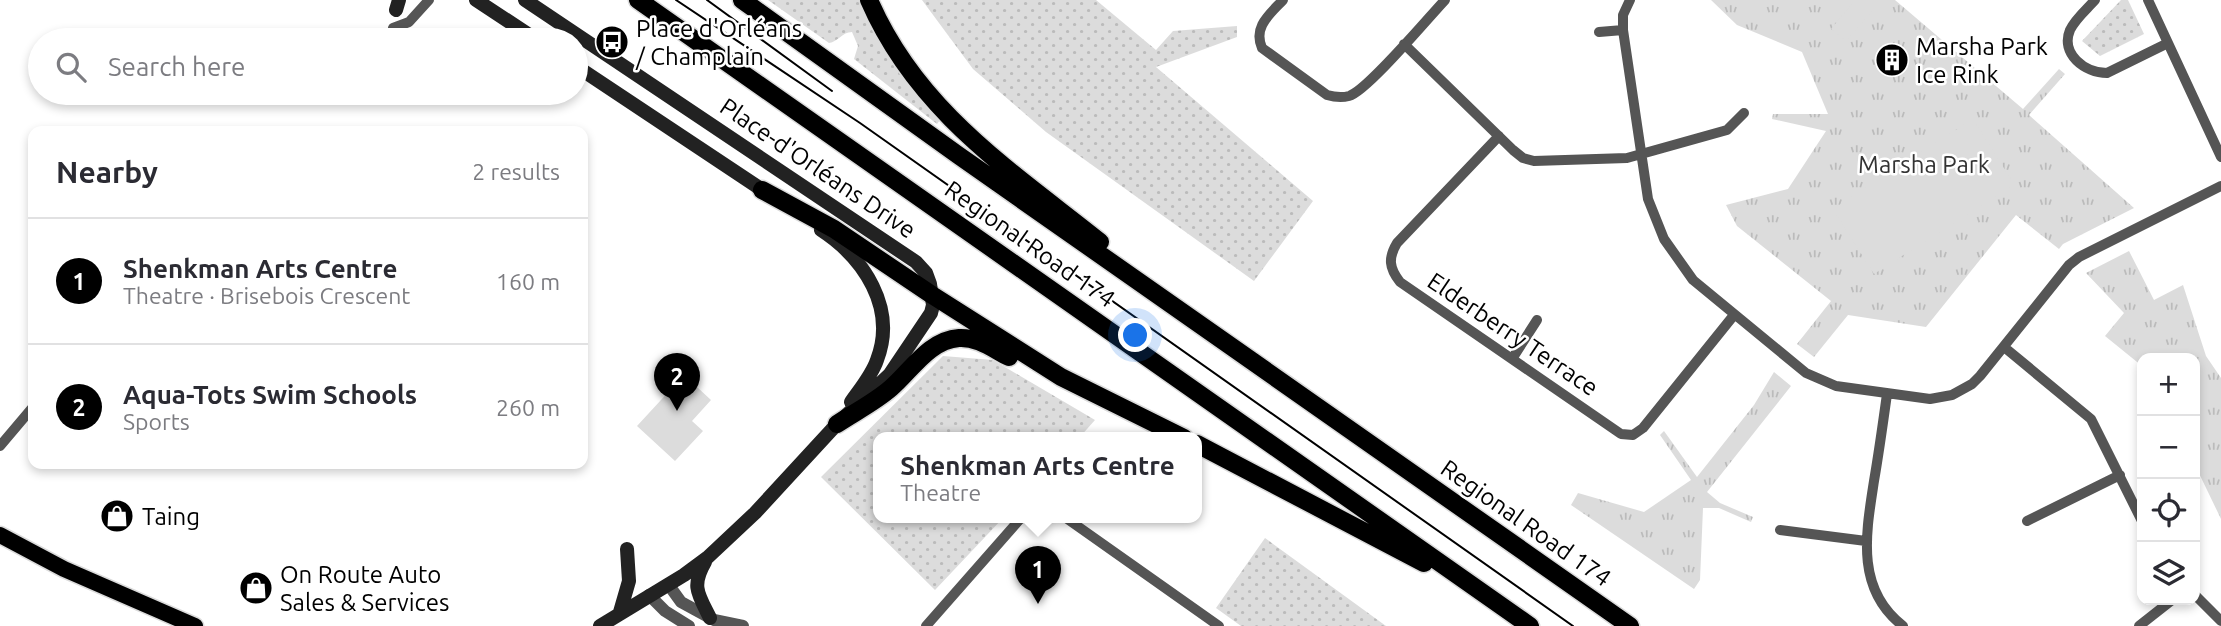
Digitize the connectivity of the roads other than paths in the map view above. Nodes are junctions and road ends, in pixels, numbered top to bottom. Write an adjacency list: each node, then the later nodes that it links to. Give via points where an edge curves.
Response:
1 (429, 0): 15 (street, via 409,22)
2 (476, 0): 16 (main road)
3 (525, 0): 17 (main road, Place-d'Orléans Drive)
4 (541, 0): 18 (main road)
5 (638, 0): 72 (highway, Regional Road 174)
6 (742, 0): 37 (highway, Regional Road 174)
7 (869, 0): 37 (highway, via 919,84 963,133)
8 (1283, 0): 24 (street, via 1263,21 1259,31 1262,48 1327,95 1349,96 1359,91)
9 (1445, 0): 24 (street)
10 (1630, 0): 19 (street)
11 (2095, 0): 23 (street, via 2073,24 2068,41 2074,59 2087,69 2107,73)
12 (2148, 0): 23 (street)
13 (400, 3): 14 (street)
14 (393, 28)
15 (395, 28)
16 (519, 28)
17 (567, 28)
18 (576, 28)
19 (1623, 30): 20 (street); 29 (street)
20 (1599, 32)
21 (588, 38): 25 (main road)
22 (588, 42): 25 (main road, Place-d'Orléans Drive)
23 (2168, 43): 30 (street)
24 (1404, 44): 28 (street)
25 (617, 61): 33 (main road, Place-d'Orléans Drive, via 916,261 926,273)
26 (588, 74): 32 (main road, Place-d'Orléans Drive)
27 (1744, 114): 29 (street, via 1727,130)
28 (1499, 135): 29 (street, via 1523,158 1534,161); 38 (street, Elderberry Terrace, via 1396,243 1390,262 1400,282)
29 (1640, 154): 34 (street, via 1648,199 1664,239 1693,280)
30 (2221, 157)
31 (2221, 186): 36 (street, via 2079,257)
32 (762, 190): 33 (highway, via 834,229); 42 (main road, Place-d'Orléans Drive, via 846,249 874,285 882,342 877,361)
33 (932, 295): 39 (highway); 42 (main road, Place-d'Orléans Drive, via 931,313 890,374)
34 (1734, 316): 38 (street, Elderberry Terrace, via 1633,435 1621,434); 40 (street, via 1815,379)
35 (1537, 320): 38 (street)
36 (2004, 347): 40 (street, via 1972,384 1952,395 1930,400); 46 (street, via 2091,419)
37 (1240, 353): 73 (highway, Regional Road 174)
38 (1512, 359)
39 (1061, 377): 42 (highway, via 974,340 958,338 928,351 890,389); 43 (highway)
40 (1887, 394): 53 (street)
41 (28, 413): 44 (street)
42 (837, 424): 55 (main road, Place-d'Orléans Drive)
43 (1172, 432)
44 (0, 446)
45 (1202, 447): 71 (highway, via 1416,558)
46 (2120, 475): 47 (street); 48 (street)
47 (2137, 511)
48 (2027, 521)
49 (1017, 523): 69 (street)
50 (1073, 523): 70 (street)
51 (1780, 530): 53 (street)
52 (0, 535): 60 (main road)
53 (1866, 541): 74 (street, via 1872,585 1886,610)
54 (627, 549): 61 (main road, via 629,581)
55 (707, 558): 56 (main road, Place-d'Orléans Drive); 62 (main road, via 696,577 697,592)
56 (668, 584): 57 (main road, Place-d'Orléans Drive); 62 (street, via 681,602)
57 (649, 595): 61 (main road, Place-d'Orléans Drive); 67 (street)
58 (2200, 600): 63 (street)
59 (2166, 605): 75 (street)
60 (158, 611): 64 (main road); 65 (main road)
61 (620, 612): 66 (main road, Place-d'Orléans Drive)
62 (710, 618): 68 (street)
63 (2221, 621)
64 (182, 626)
65 (195, 626)
66 (600, 626)
67 (689, 626)
68 (743, 626)
69 (926, 626)
70 (1219, 626)
71 (1523, 626)
72 (1530, 626)
73 (1630, 626)
74 (1903, 626)
75 (2139, 626)

